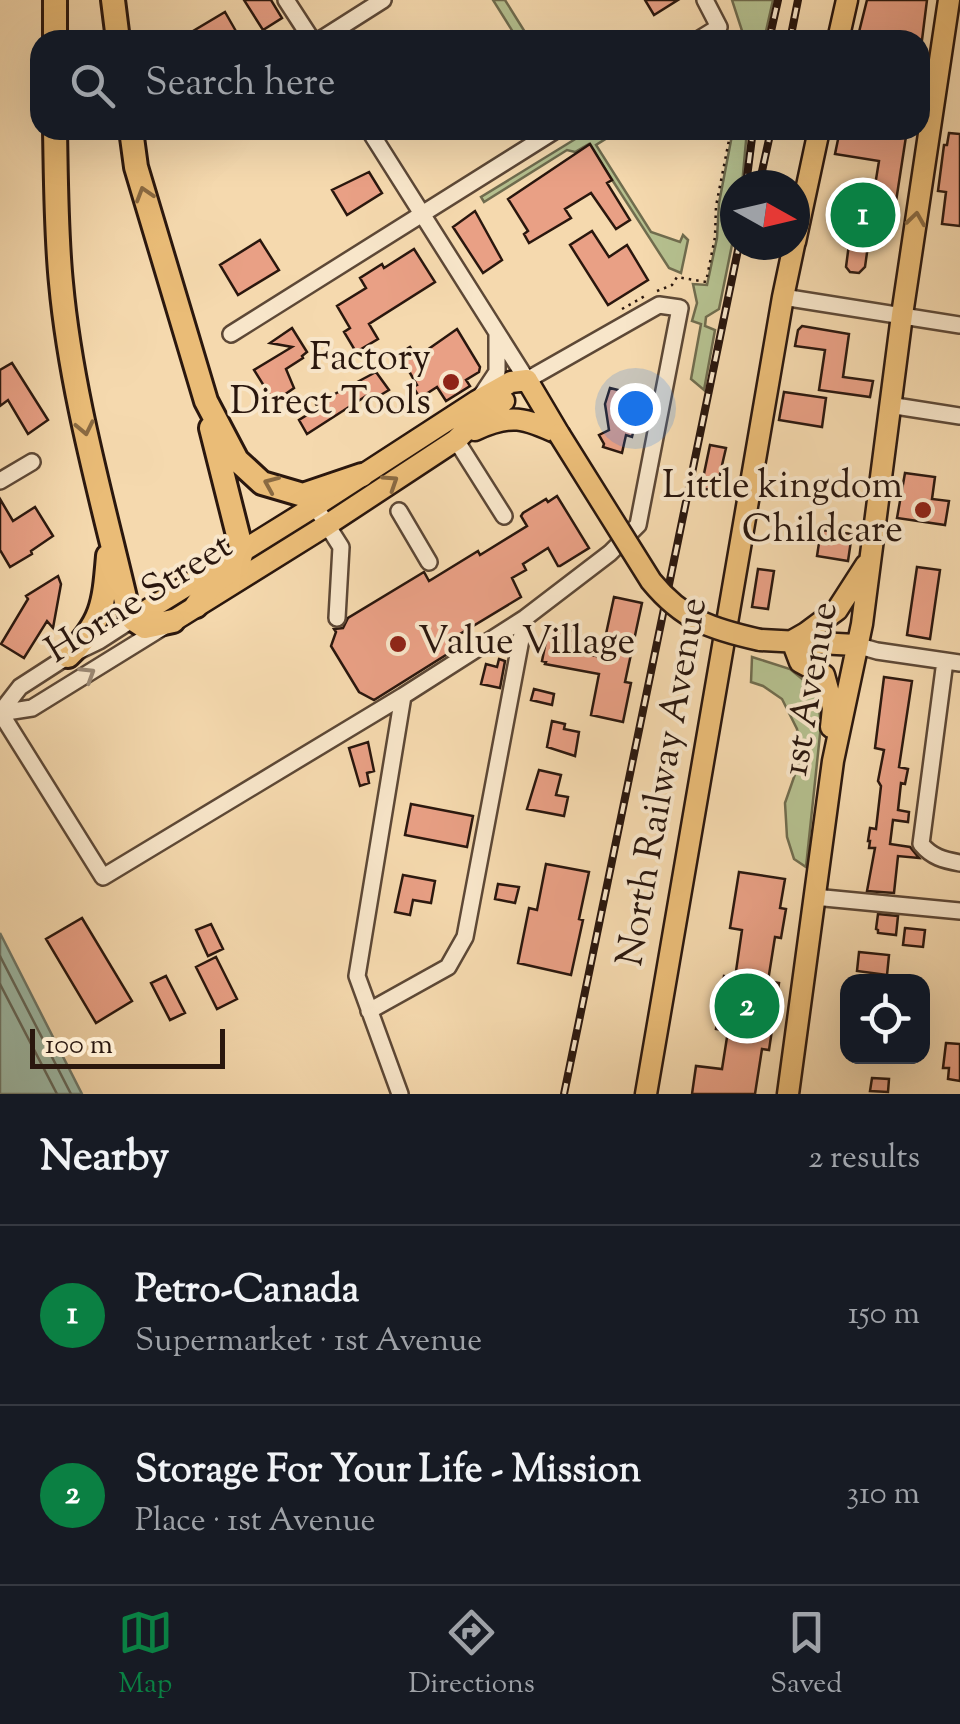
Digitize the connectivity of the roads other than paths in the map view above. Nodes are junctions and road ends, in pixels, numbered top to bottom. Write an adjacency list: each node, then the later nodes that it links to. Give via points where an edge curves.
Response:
1 (54, 0): 10 (highway)
2 (113, 0): 11 (highway)
3 (286, 0): 12 (street)
4 (383, 0): 13 (street)
5 (705, 0): 9 (street)
6 (718, 0): 9 (street)
7 (847, 0): 15 (main road)
8 (948, 0): 16 (main road, 1st Avenue, one-way to 8)
9 (719, 27): 14 (street)
10 (55, 30)
11 (117, 30)
12 (306, 30)
13 (336, 30)
14 (714, 30)
15 (840, 30)
16 (930, 124)
17 (56, 140): 44 (highway, one-way to 44, via 60,283)
18 (132, 140): 32 (highway, one-way to 18)
19 (376, 140): 24 (street)
20 (540, 140): 24 (street)
21 (817, 140): 23 (main road, North Railway Avenue)
22 (928, 140): 27 (main road, 1st Avenue, one-way to 22)
23 (810, 173)
24 (424, 214): 29 (street); 30 (street)
25 (791, 260): 26 (main road, North Railway Avenue)
26 (783, 297): 27 (street); 65 (main road, North Railway Avenue)
27 (902, 316): 28 (street); 34 (main road, 1st Avenue)
28 (960, 325)
29 (497, 333): 31 (street); 33 (street, via 496,372)
30 (230, 334)
31 (527, 380): 33 (main road, Horne Street); 36 (main road); 37 (main road, Horne Street); 50 (street, Horne Street, via 659,305 680,308 638,525)
32 (206, 401): 39 (highway, one-way to 32, via 303,495 262,483 237,460); 45 (highway)
33 (478, 401): 39 (main road, Horne Street)
34 (890, 406): 35 (street); 46 (main road, 1st Avenue)
35 (960, 416)
36 (559, 434): 37 (main road, via 534,422 497,420); 53 (main road, bridge, via 668,601 718,630)
37 (456, 440): 42 (main road, Horne Street, one-way to 37); 43 (street)
38 (32, 462): 40 (street)
39 (362, 475): 42 (main road, Horne Street)
40 (0, 481)
41 (399, 510): 47 (street)
42 (321, 516): 45 (main road, Horne Street); 48 (main road, Horne Street); 49 (street, via 340,546)
43 (504, 516)
44 (110, 538): 51 (highway); 55 (highway, via 98,619)
45 (242, 551): 48 (highway, via 238,566); 51 (main road, Horne Street)
46 (868, 561): 53 (main road, via 837,610); 54 (main road, 1st Avenue)
47 (428, 562)
48 (196, 606): 52 (main road, Horne Street)
49 (336, 618)
50 (525, 618): 57 (street); 63 (street, via 465,937 448,967)
51 (133, 619): 52 (highway, via 145,628); 55 (street, Horne Street)
52 (172, 621): 58 (street, Horne Street, one-way to 52, via 32,708)
53 (792, 641): 54 (main road); 59 (main road, via 800,662 824,674 833,708)
54 (856, 645): 56 (street); 59 (main road, 1st Avenue)
55 (68, 656): 58 (street, Horne Street, via 20,687)
56 (953, 662): 60 (street, via 921,844 930,855)
57 (403, 696): 58 (street, via 103,877); 63 (street, via 358,976)
58 (0, 712)
59 (833, 761): 61 (main road, 1st Avenue)
60 (960, 863)
61 (814, 897): 62 (street); 66 (main road, 1st Avenue)
62 (960, 911)
63 (369, 1012): 64 (street)
64 (400, 1094)
65 (646, 1094)
66 (788, 1094)

